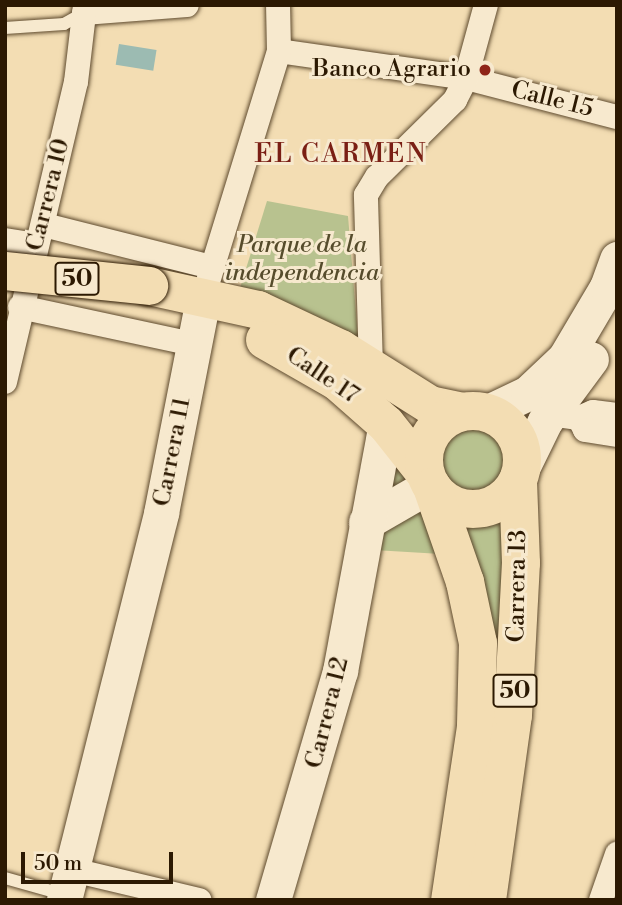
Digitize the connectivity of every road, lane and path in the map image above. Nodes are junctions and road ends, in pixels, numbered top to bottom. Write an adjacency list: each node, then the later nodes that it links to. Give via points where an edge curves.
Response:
1 (187, 5): 4 (street)
2 (278, 5): 6 (street, Carrera 11)
3 (486, 5): 7 (street)
4 (84, 9): 5 (lane, via 64,24); 9 (street, Carrera 10, via 75,82)
5 (5, 28)
6 (279, 51): 7 (street, Calle 15); 13 (street, Carrera 11)
7 (466, 78): 8 (street, Calle 15); 17 (street, via 455,100 377,177 366,195)
8 (617, 117)
9 (41, 235): 10 (street); 13 (street); 14 (street, Carrera 10)
10 (5, 240)
11 (617, 260): 19 (street, via 607,287 565,358 528,393)
12 (5, 271): 13 (highway, Calle 17 / 50, bridge, via 149,286)
13 (207, 282): 16 (street, Carrera 11); 17 (highway, Calle 17 / 50); 22 (highway, Calle 17 / 50, via 253,334 337,381)
14 (20, 307): 16 (street); 18 (street, Carrera 10)
15 (617, 316): 21 (street, Carrera 13)
16 (193, 344): 29 (street, Carrera 11, via 161,513)
17 (371, 367): 19 (highway, Calle 17 / 50, via 430,405)
18 (5, 382)
19 (474, 412): 24 (highway, 50, via 499,418 518,439); 25 (highway, 50, via 447,418 431,435 423,457)
20 (617, 415): 21 (street)
21 (565, 416): 23 (street, via 585,430); 24 (street, Carrera 13)
22 (386, 424): 25 (highway, Calle 17 / 50); 26 (street, Carrera 12)
23 (617, 436)
24 (520, 474): 25 (highway, 50, via 509,494 477,509 444,500); 33 (highway, Carrera 13 / 50, via 514,704)
25 (429, 482): 26 (street); 32 (highway, Carrera 13 / 50, via 465,582 478,643 476,727)
26 (366, 522): 31 (street, Carrera 12, via 340,671)
27 (617, 854): 34 (street)
28 (5, 878): 29 (lane)
29 (68, 888): 30 (street)
30 (198, 900)
31 (273, 900)
32 (450, 900)
33 (487, 900)
34 (601, 900)

